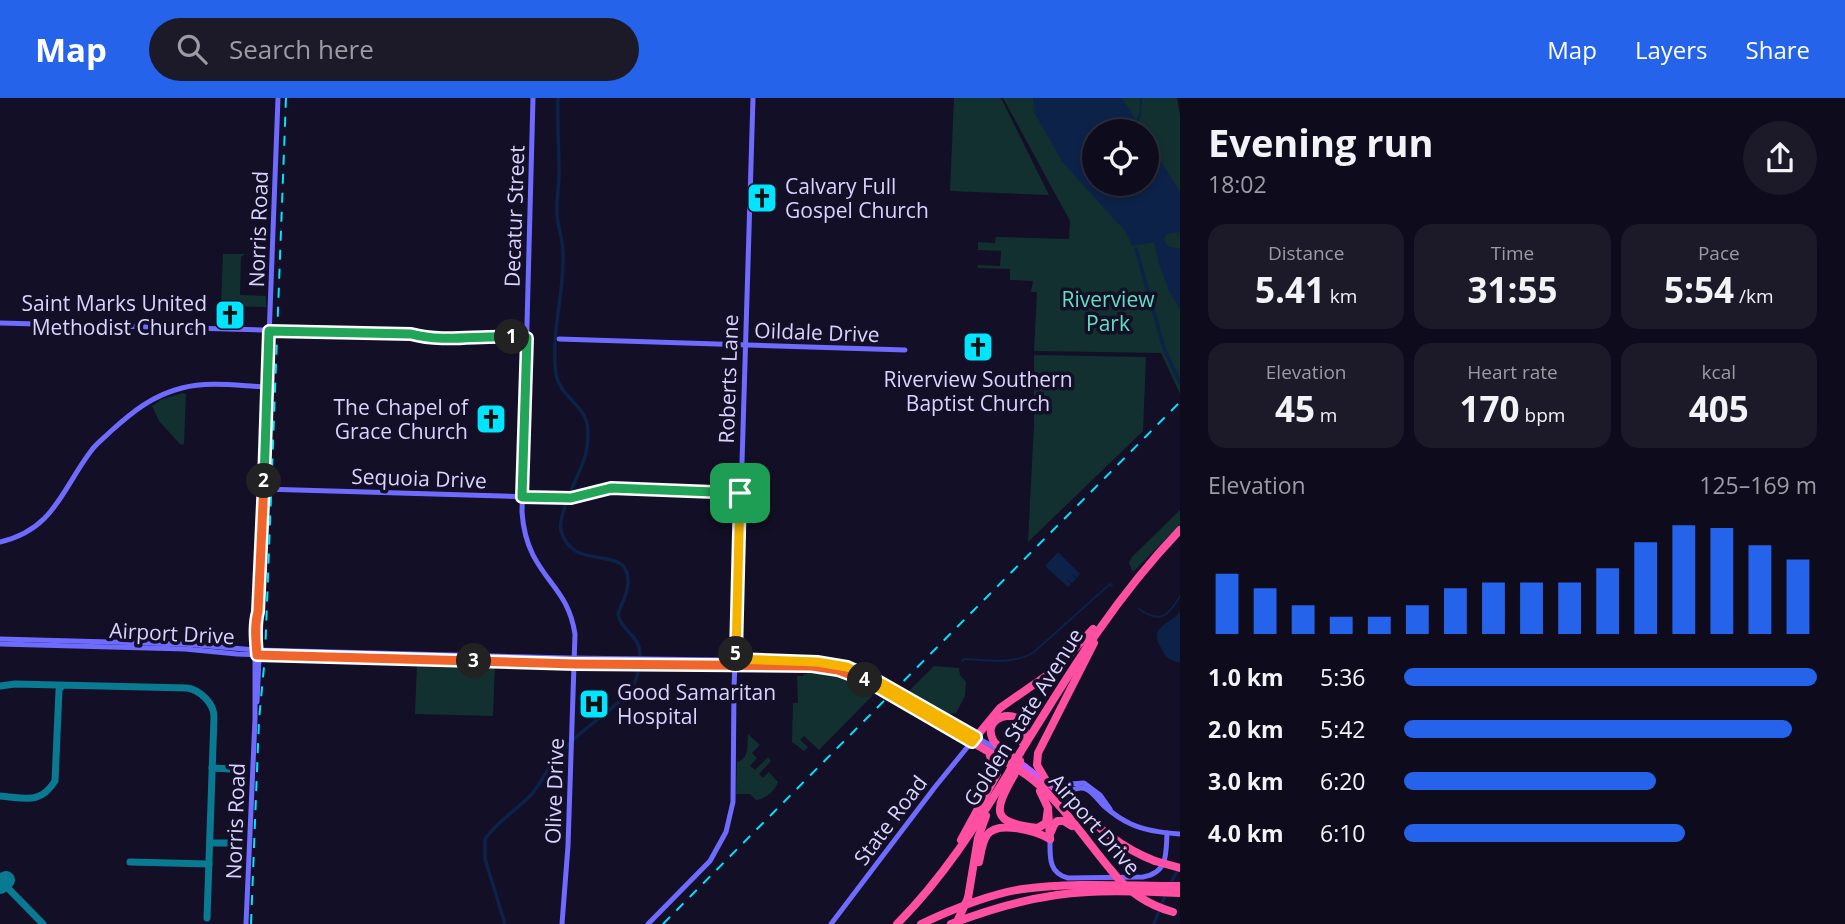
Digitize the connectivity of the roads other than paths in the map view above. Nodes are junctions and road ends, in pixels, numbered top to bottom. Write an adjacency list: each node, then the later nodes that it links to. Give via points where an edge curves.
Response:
1 (278, 98): 5 (street, Norris Road)
2 (533, 98): 6 (street, Decatur Street)
3 (753, 98): 8 (street, Roberts Lane)
4 (0, 323): 5 (street)
5 (269, 331): 6 (street); 10 (street, Norris Road)
6 (527, 338): 13 (street, Decatur Street)
7 (559, 339): 8 (street, Oildale Drive)
8 (745, 345): 9 (street, Oildale Drive); 12 (street, Roberts Lane)
9 (905, 350)
10 (267, 387): 11 (street, Norris Road); 16 (street, via 190,386 148,401 92,449 46,517 25,533)
11 (263, 489): 13 (street, Sequoia Drive); 20 (street, Norris Road)
12 (740, 493): 13 (street, Sequoia Drive, via 611,488 568,498); 22 (street, Roberts Lane)
13 (522, 497): 21 (street, Decatur Street, via 527,543 569,610)
14 (1180, 530): 17 (highway, Golden State Avenue)
15 (1180, 536): 18 (highway, Golden State Avenue)
16 (0, 542)
17 (1121, 598): 23 (highway, via 1063,662 1000,708); 25 (highway, Golden State Avenue)
18 (1096, 640): 25 (highway, Golden State Avenue); 28 (highway, via 1038,753 1037,765)
19 (0, 642): 20 (street, Airport Drive); 20 (street, Airport Drive, via 184,644)
20 (257, 653): 21 (street, Airport Drive); 44 (street, Norris Road)
21 (575, 661): 22 (street, Airport Drive); 45 (street, Olive Drive)
22 (735, 662): 23 (street, Airport Drive, via 817,662 847,667); 46 (street, Roberts Lane, via 733,796 726,832 704,868)
23 (974, 739): 24 (highway, Airport Drive); 25 (street, Airport Drive); 47 (street, State Road)
24 (986, 751): 27 (highway, Airport Drive); 37 (highway, via 997,774)
25 (1019, 755): 25 (highway, via 996,744 992,736 994,724 1002,716 1015,717 1024,726); 26 (highway, Golden State Avenue, bridge); 28 (main road, Airport Drive)
26 (1011, 773): 31 (highway, via 1000,802 1003,818 1040,828 1047,821); 37 (highway, Golden State Avenue); 42 (highway, Golden State Avenue, via 982,828)
27 (1027, 775): 31 (highway); 36 (highway, Airport Drive)
28 (1048, 784): 29 (main road, Airport Drive)
29 (1060, 794): 30 (main road, Airport Drive); 32 (street, via 1071,784 1084,783)
30 (1070, 801): 32 (street, via 1073,790 1085,788); 38 (highway, Airport Drive, bridge, via 1120,844)
31 (1048, 808): 35 (highway)
32 (1110, 809): 33 (street, via 1135,826)
33 (1167, 833): 34 (street); 35 (street, via 1161,868 1143,877 1061,876 1052,866)
34 (1180, 834)
35 (1050, 839): 36 (highway, via 1054,825 1061,821); 42 (highway, via 1005,827 990,832)
36 (1089, 844): 43 (highway, Airport Drive, bridge, via 1126,887 1144,901)
37 (947, 868): 48 (highway, Golden State Avenue)
38 (1180, 868)
39 (1180, 886): 40 (highway)
40 (1118, 889): 41 (highway, bridge); 49 (highway, via 1024,889 974,902); 50 (highway, via 1032,899)
41 (1180, 893)
42 (967, 901): 50 (highway, Golden State Avenue, bridge)
43 (1177, 913)
44 (246, 924)
45 (562, 924)
46 (648, 924)
47 (831, 924)
48 (897, 924)
49 (921, 924)
50 (954, 924)

